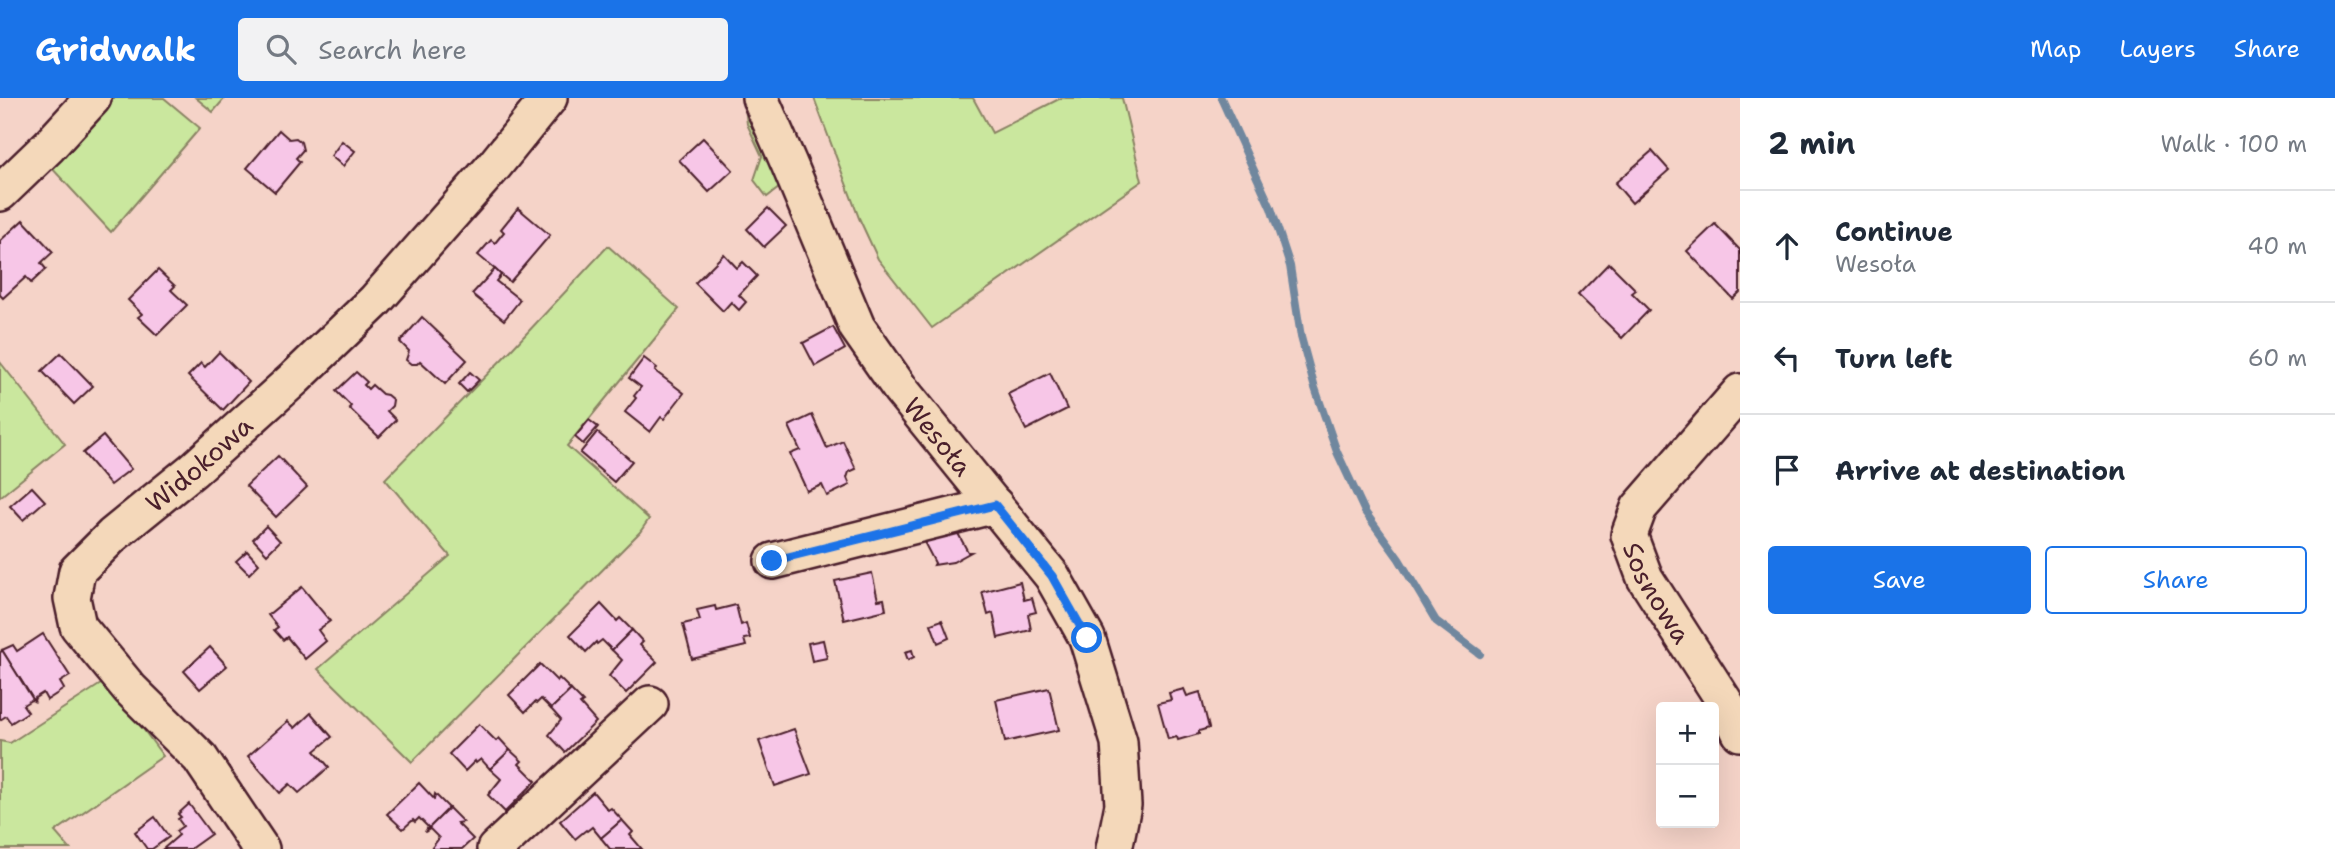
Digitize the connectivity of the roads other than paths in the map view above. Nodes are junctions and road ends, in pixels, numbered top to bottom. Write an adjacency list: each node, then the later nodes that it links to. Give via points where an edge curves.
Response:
1 (93, 98): 4 (street)
2 (549, 98): 10 (street, Widokowa, via 375,301 77,571 72,598 78,626 130,689 200,758)
3 (760, 98): 6 (street, Wesoła, via 857,327 901,390)
4 (0, 193)
5 (1740, 391): 9 (street, Sosnowa, via 1639,508 1629,535 1646,578 1728,706)
6 (995, 505): 7 (street); 12 (street, Wesoła, via 1052,576 1087,638 1119,742 1123,805)
7 (772, 561)
8 (650, 704): 11 (street)
9 (1740, 733)
10 (261, 849)
11 (495, 849)
12 (1114, 849)

